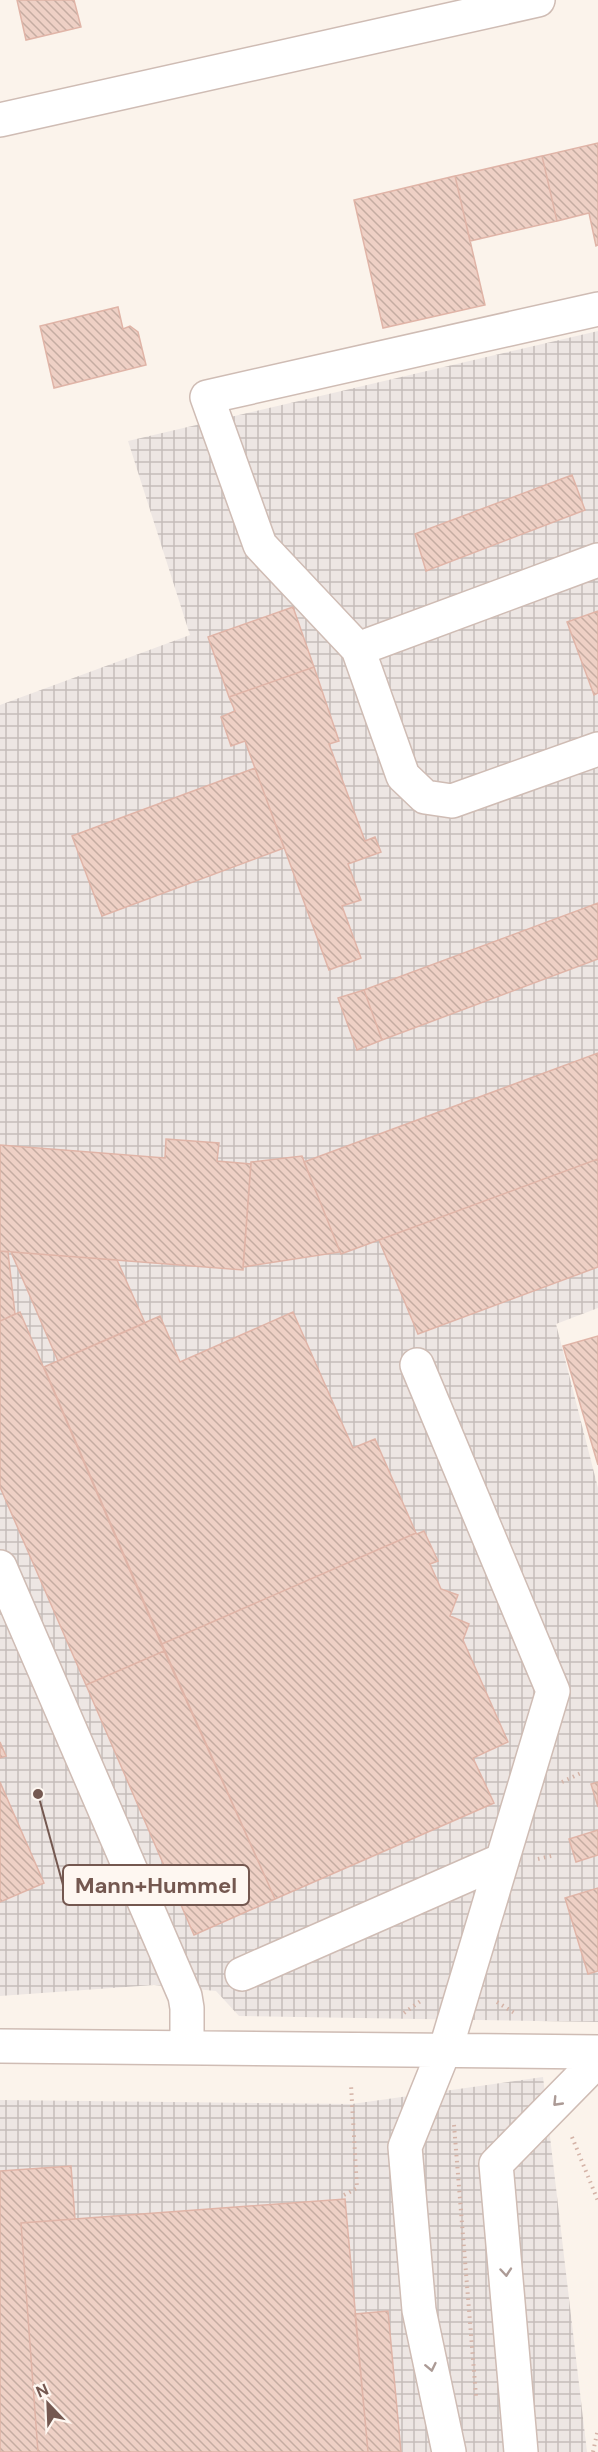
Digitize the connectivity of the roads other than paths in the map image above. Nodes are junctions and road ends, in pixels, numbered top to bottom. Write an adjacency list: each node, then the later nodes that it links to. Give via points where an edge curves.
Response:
1 (538, 0): 2 (lane)
2 (0, 120)
3 (598, 309): 5 (lane, via 207,397 260,545)
4 (598, 560): 5 (lane)
5 (358, 649): 6 (lane, via 404,776 424,797 452,801)
6 (598, 749)
7 (417, 1365): 9 (lane, via 553,1691)
8 (0, 1567): 12 (lane, via 185,1996)
9 (502, 1860): 10 (lane); 13 (lane)
10 (242, 1974)
11 (0, 2046): 12 (lane)
12 (187, 2048): 13 (lane)
13 (444, 2050): 14 (lane); 16 (lane, one-way to 16, via 405,2147 419,2310)
14 (598, 2052)
15 (598, 2060): 17 (lane, one-way to 17, via 496,2164)
16 (448, 2452)
17 (521, 2452)

